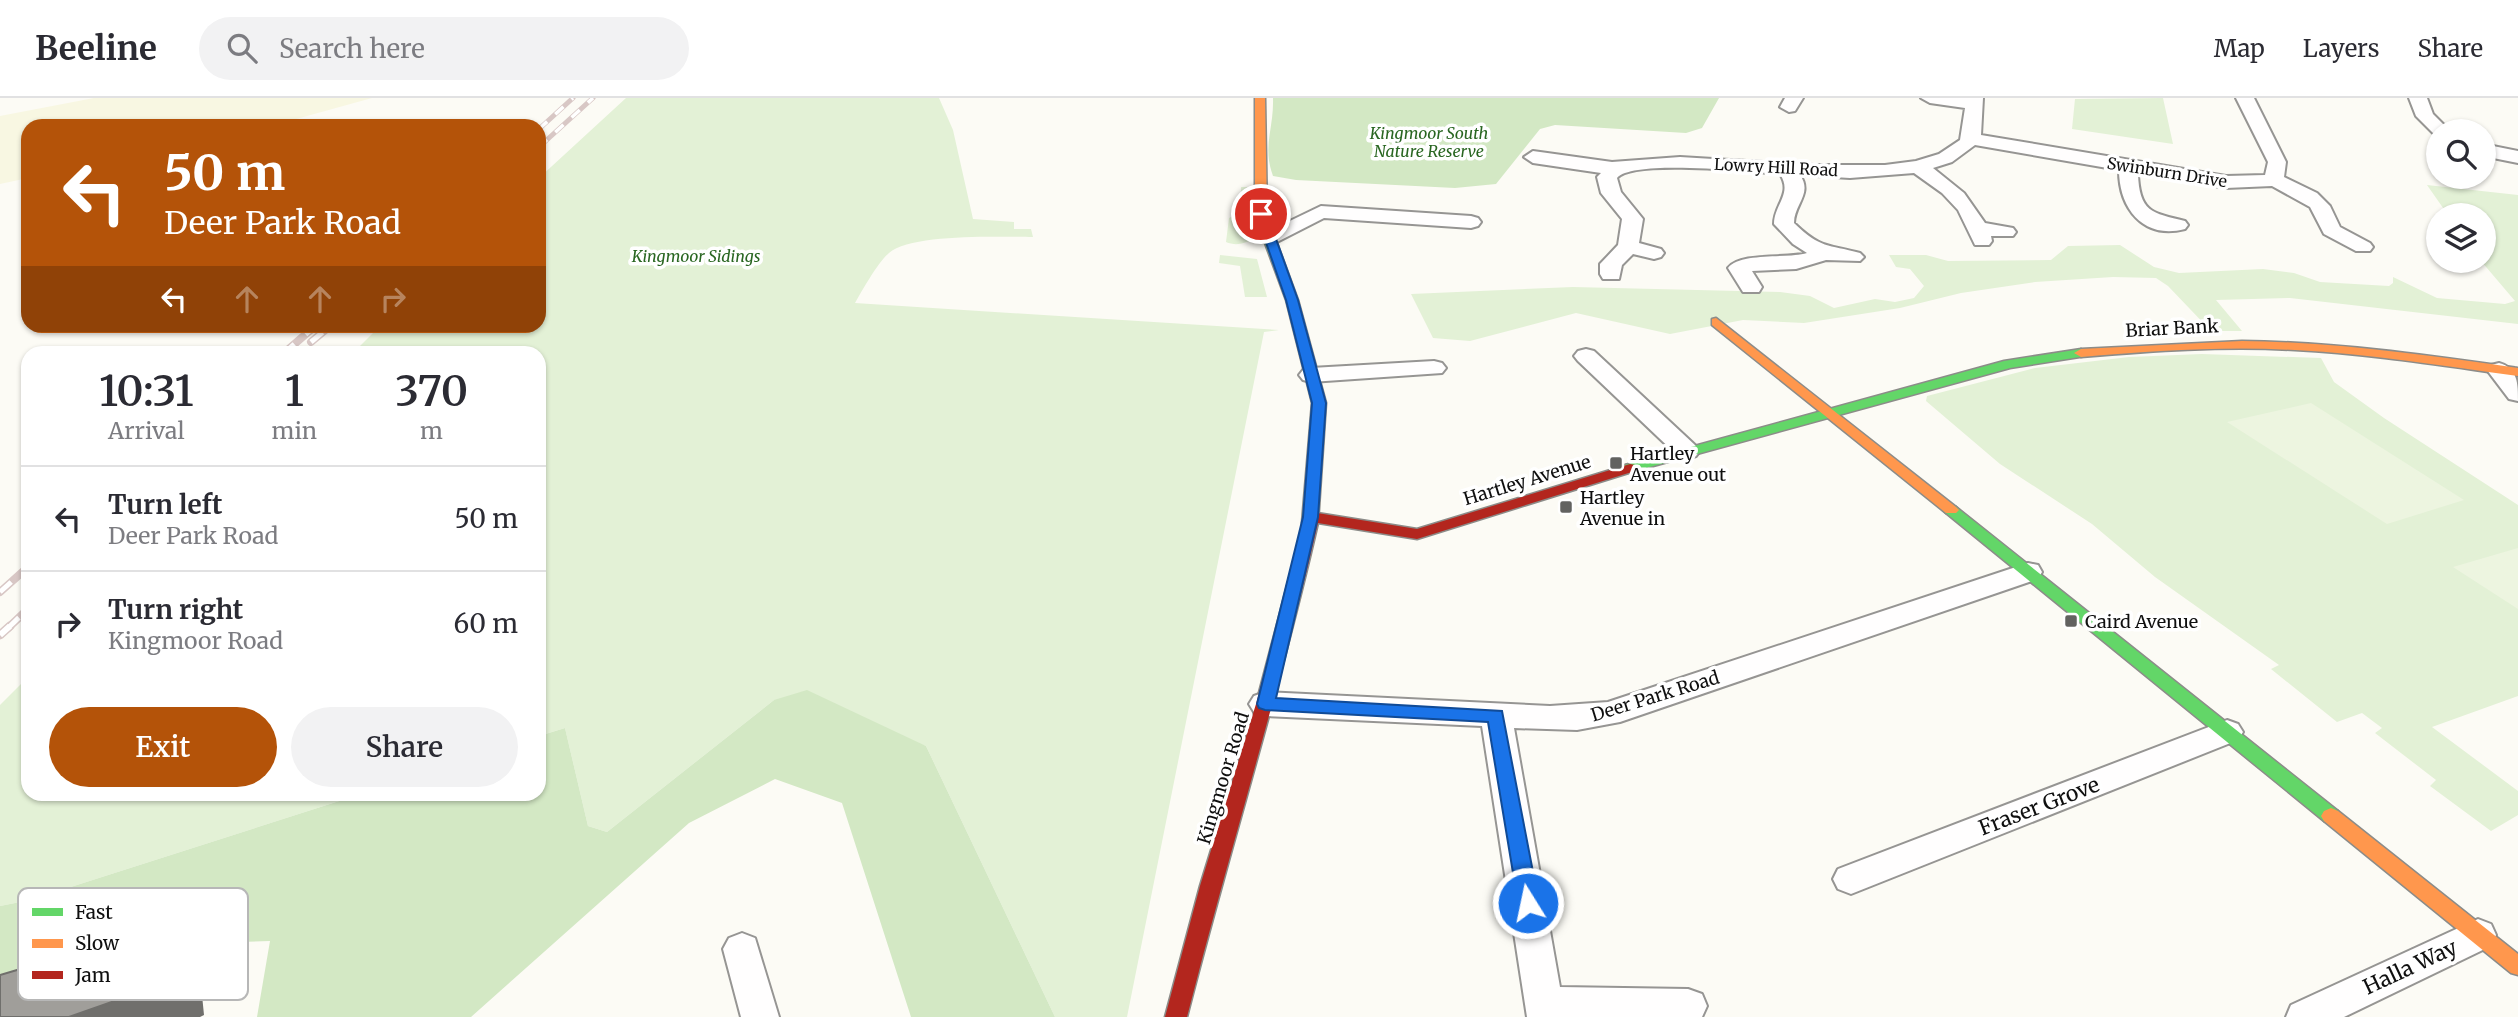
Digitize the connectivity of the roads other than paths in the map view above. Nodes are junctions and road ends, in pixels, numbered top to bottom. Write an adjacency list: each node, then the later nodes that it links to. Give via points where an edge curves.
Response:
1 (1259, 98): 19 (street, Kingmoor Road, via 1261,214)
2 (1930, 98): 5 (street)
3 (2245, 98): 15 (street, via 2277,162)
4 (2418, 98): 6 (street)
5 (1973, 101): 7 (street)
6 (2428, 119)
7 (1971, 139): 11 (street, Swinburn Drive); 12 (street, Lowry Hill Road, via 1948,157)
8 (2496, 153): 10 (street)
9 (1533, 157): 13 (street, Lowry Hill Road)
10 (2518, 158)
11 (2128, 166): 15 (street, Swinburn Drive, via 2226,181); 17 (street, via 2136,209 2154,229)
12 (1918, 167): 14 (street, Lowry Hill Road, via 1866,172); 18 (street, via 1951,189 1980,234)
13 (1615, 168): 14 (street, Lowry Hill Road, via 1694,163); 20 (street, via 1607,177 1611,193 1633,220)
14 (1787, 170): 23 (street, via 1796,194 1784,212 1784,224)
15 (2274, 180): 21 (street, via 2319,204 2326,212 2332,240)
16 (1471, 222): 19 (street, via 1321,212)
17 (2178, 225)
18 (2006, 232)
19 (1270, 238): 31 (street, Kingmoor Road)
20 (1628, 247): 22 (street); 25 (street, via 1611,264)
21 (2364, 247)
22 (1654, 253)
23 (1825, 254): 24 (street); 26 (street, via 1807,261 1739,268)
24 (1853, 257)
25 (1611, 274)
26 (1751, 287)
27 (1716, 321): 33 (street)
28 (1586, 356): 34 (street)
29 (1434, 368): 31 (street)
30 (2508, 371): 32 (street); 33 (street, Briar Bank, via 2315,348 2170,346 2009,364)
31 (1311, 375): 35 (street, Kingmoor Road, via 1319,403)
32 (2518, 394)
33 (1834, 414): 34 (street, Hartley Avenue); 36 (street)
34 (1687, 451): 35 (street, Hartley Avenue, via 1417,534)
35 (1311, 517): 37 (street, Kingmoor Road)
36 (2028, 572): 38 (street, Deer Park Road, via 1609,714 1577,719); 39 (street)
37 (1265, 704): 38 (street, Deer Park Road); 47 (street, Kingmoor Road)
38 (1496, 716): 45 (street)
39 (2227, 732): 40 (street, Fraser Grove); 41 (street)
40 (1851, 880)
41 (2478, 935): 43 (street); 48 (street, Halla Way)
42 (742, 949): 46 (street)
43 (2518, 966)
44 (1688, 1006): 45 (street)
45 (1545, 1010)
46 (760, 1017)
47 (1176, 1017)
48 (2305, 1017)

